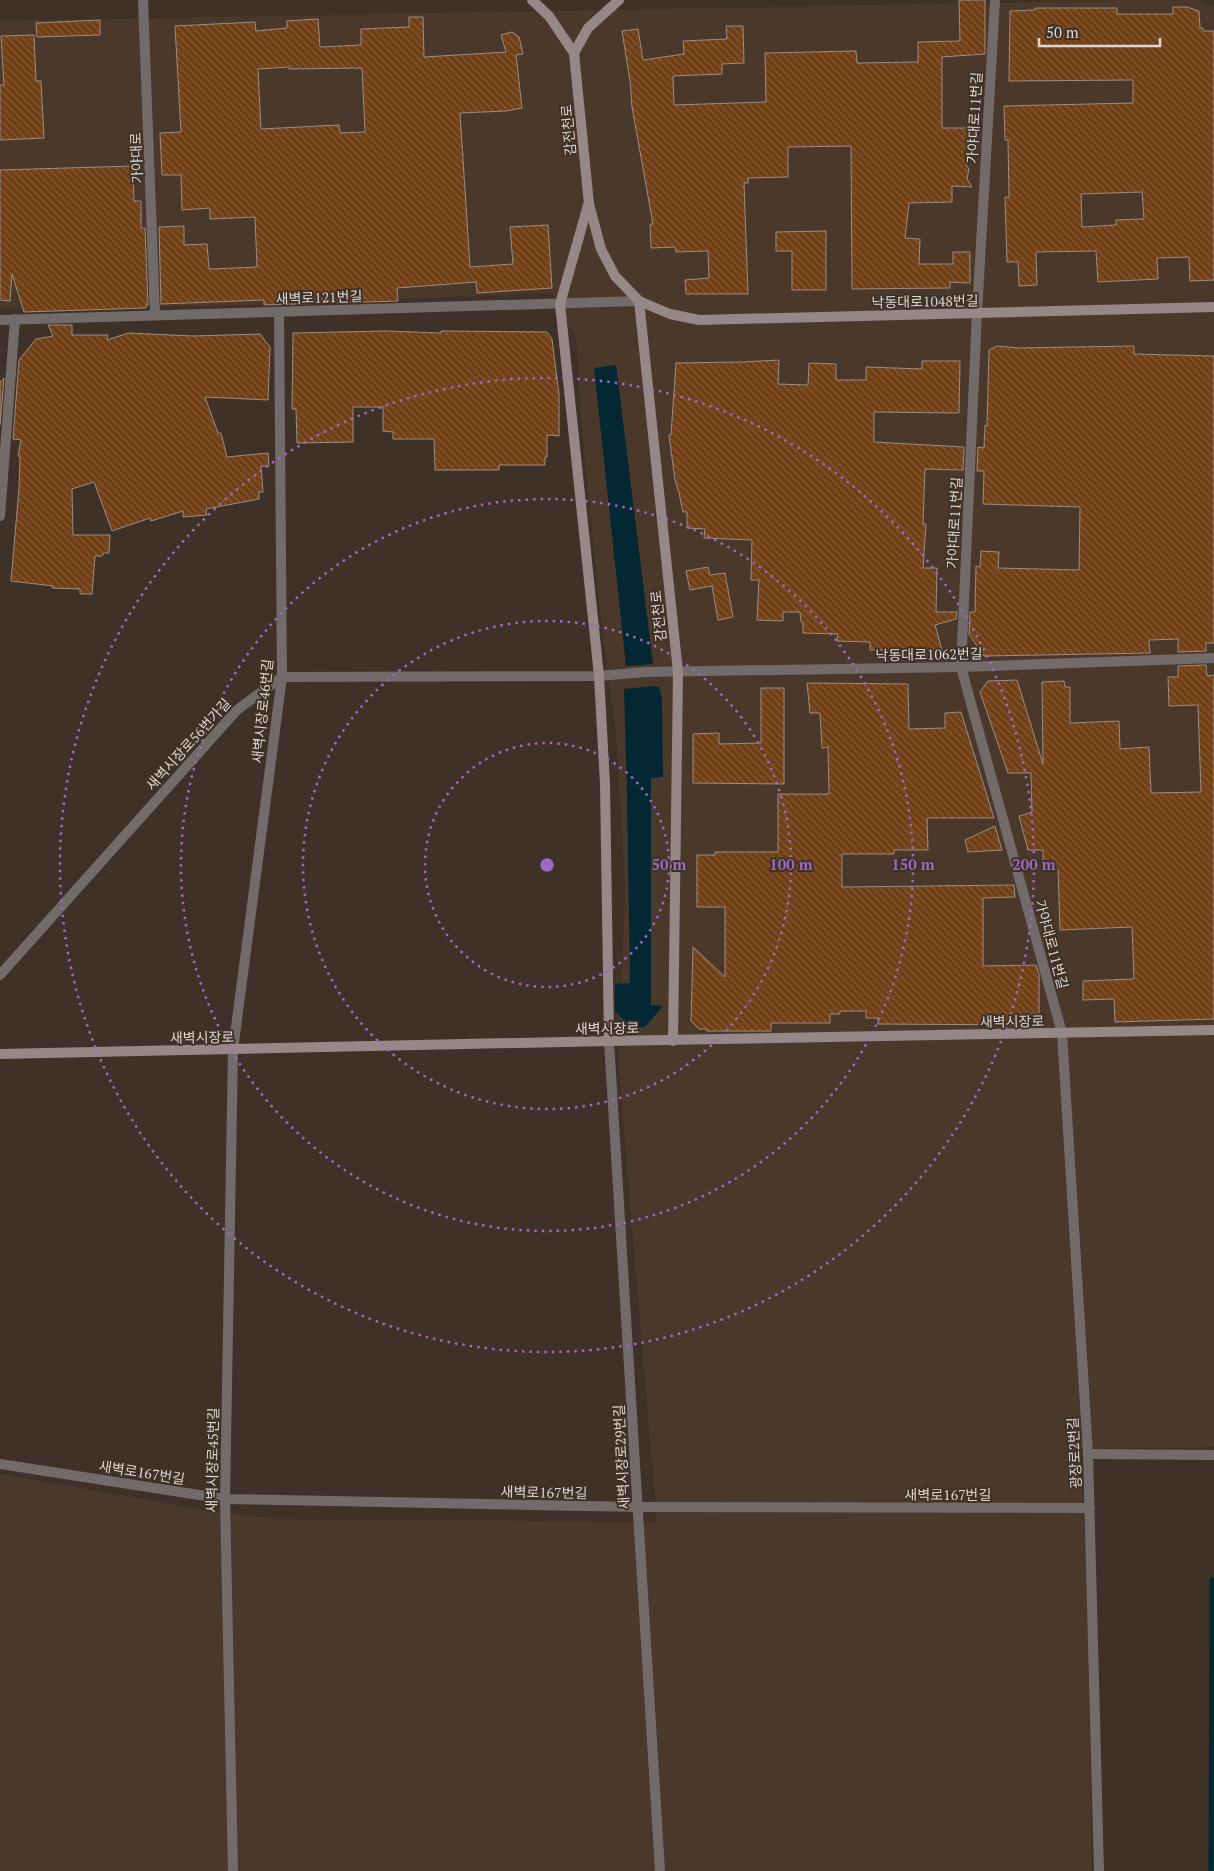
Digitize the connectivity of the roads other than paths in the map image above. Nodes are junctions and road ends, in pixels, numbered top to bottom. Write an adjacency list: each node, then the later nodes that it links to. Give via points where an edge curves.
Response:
1 (143, 0): 12 (street, 가야대로)
2 (532, 0): 5 (street)
3 (619, 0): 5 (street, via 588,28)
4 (995, 0): 11 (street, 가야대로11번길)
5 (574, 52): 6 (street, 감전천로)
6 (589, 204): 7 (street, 감전천로, via 601,249 615,276); 8 (street, 감전천로)
7 (639, 301): 8 (street, 새벽로121번길); 11 (street, 낙동대로1048번길, via 670,314 699,320); 18 (street, 감전천로)
8 (560, 304): 10 (street, 새벽로121번길); 19 (street, 감전천로)
9 (1214, 308): 11 (street, 낙동대로1048번길)
10 (279, 312): 12 (street, 새벽로121번길); 20 (street, 새벽시장로46번길)
11 (977, 313): 17 (street, 가야대로11번길)
12 (155, 315): 13 (street, 새벽로121번길)
13 (15, 319): 14 (street, 새벽로121번길); 15 (street)
14 (0, 320)
15 (0, 516)
16 (1214, 658): 17 (street, 낙동대로1062번길)
17 (961, 667): 18 (street, 낙동대로1062번길); 23 (street, 가야대로11번길)
18 (678, 672): 19 (street, 낙동대로1062번길); 24 (street, 감전천로)
19 (599, 676): 20 (street); 25 (street, 감전천로, via 605,784)
20 (282, 677): 21 (street, 새벽시장로56번가길, via 237,710); 26 (street, 새벽시장로46번길)
21 (0, 975)
22 (1214, 1030): 23 (street, 새벽시장로)
23 (1062, 1034): 24 (street, 새벽시장로); 28 (street, 광장로2번길)
24 (673, 1040): 25 (street, 새벽시장로)
25 (609, 1041): 26 (street, 새벽시장로); 32 (street, 새벽시장로29번길)
26 (233, 1050): 27 (street, 새벽시장로); 31 (street, 새벽시장로45번길)
27 (0, 1054)
28 (1088, 1454): 29 (street); 33 (street, 광장로2번길)
29 (1214, 1455)
30 (0, 1464): 31 (street, 새벽로167번길)
31 (225, 1499): 32 (street, 새벽로167번길); 34 (street, 새벽시장로45번길)
32 (638, 1507): 33 (street, 새벽로167번길); 35 (street, 새벽시장로29번길)
33 (1090, 1508): 36 (street, 광장로2번길)
34 (233, 1871)
35 (660, 1871)
36 (1099, 1871)

